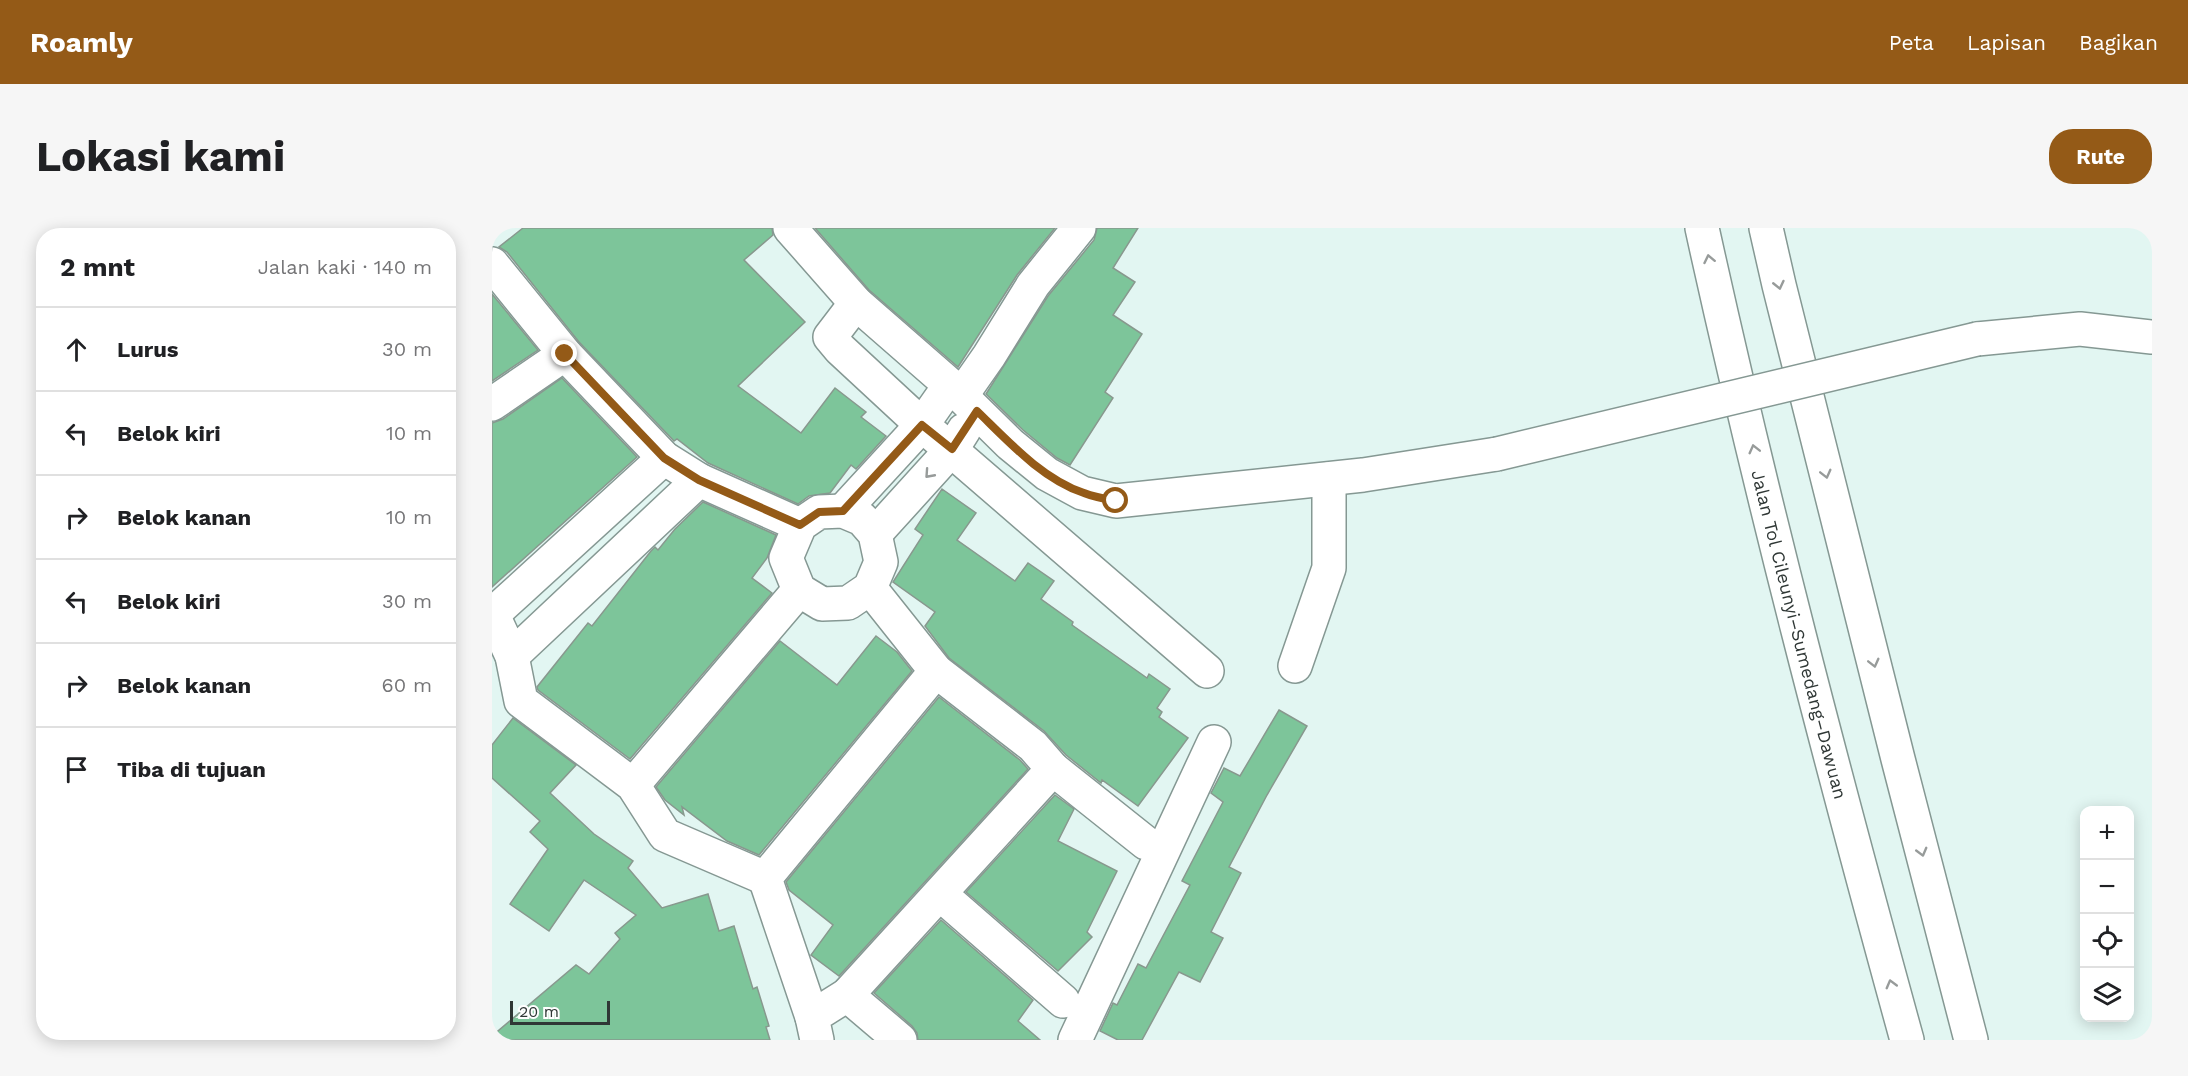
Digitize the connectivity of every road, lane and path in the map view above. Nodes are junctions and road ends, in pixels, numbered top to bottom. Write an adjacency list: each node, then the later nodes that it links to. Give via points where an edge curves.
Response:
1 (790, 228): 6 (main road)
2 (1080, 228): 9 (main road, via 1033,285)
3 (1702, 228): 37 (main road, Jalan Tol Cileunyi–Sumedang–Dawuan, one-way to 3, via 1834,774)
4 (1766, 228): 38 (main road, one-way to 38)
5 (492, 264): 8 (main road)
6 (856, 303): 9 (main road); 11 (main road, via 830,337)
7 (2152, 337): 14 (main road, bridge, via 2080,329 1977,339 1497,454)
8 (565, 354): 10 (main road); 13 (main road)
9 (963, 397): 11 (main road); 12 (main road); 14 (main road, via 1047,474 1082,493 1116,501)
10 (492, 404)
11 (922, 425): 12 (main road); 16 (main road)
12 (952, 449): 18 (main road, one-way to 18); 24 (main road)
13 (664, 458): 15 (main road); 21 (main road)
14 (1329, 479): 23 (main road, via 1329,568)
15 (699, 480): 17 (main road); 22 (main road)
16 (843, 511): 17 (main road, via 819,512); 18 (main road, via 862,519)
17 (800, 525): 20 (main road, via 786,558)
18 (875, 534): 19 (main road, via 881,562)
19 (870, 588): 20 (main road, via 848,603 822,604); 25 (main road)
20 (799, 590): 28 (main road)
21 (492, 613): 22 (main road)
22 (512, 656): 28 (main road, via 521,701)
23 (1295, 666)
24 (1207, 671)
25 (936, 672): 27 (main road, via 1033,746); 30 (main road)
26 (1214, 742): 36 (main road)
27 (1053, 769): 29 (main road); 31 (main road)
28 (633, 786): 30 (main road, via 665,836)
29 (1146, 843)
30 (765, 878): 34 (main road)
31 (940, 894): 32 (main road); 33 (main road)
32 (847, 995): 34 (main road); 35 (main road)
33 (1063, 1001)
34 (814, 1028)
35 (900, 1040)
36 (1075, 1040)
37 (1907, 1040)
38 (1971, 1040)

